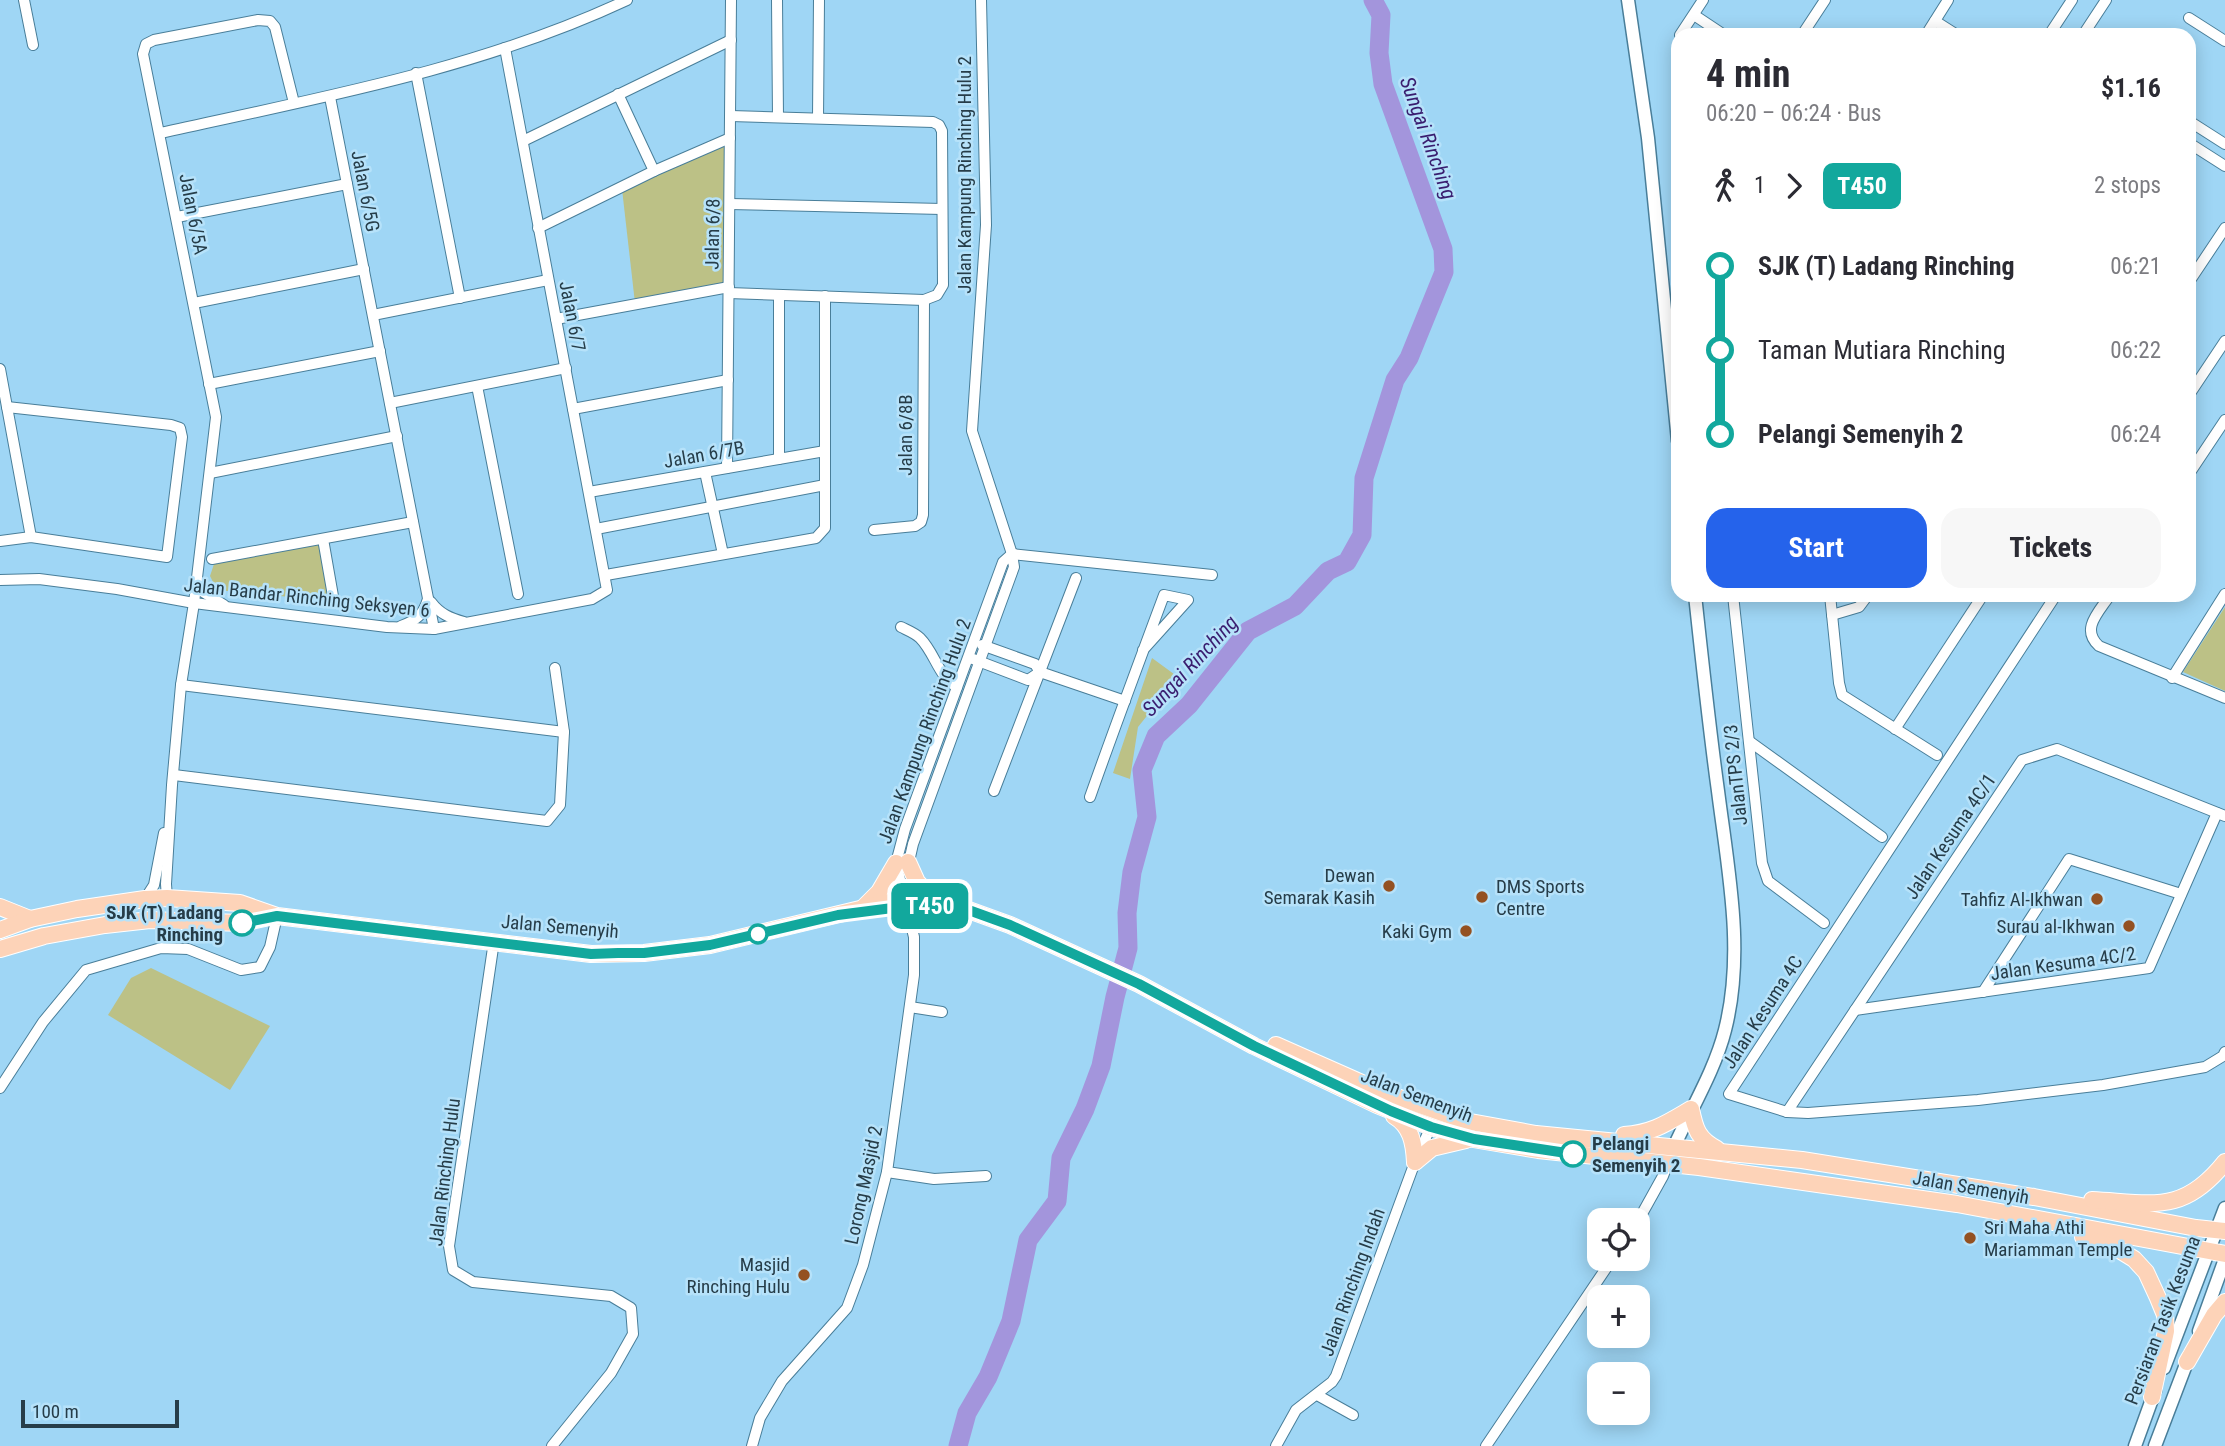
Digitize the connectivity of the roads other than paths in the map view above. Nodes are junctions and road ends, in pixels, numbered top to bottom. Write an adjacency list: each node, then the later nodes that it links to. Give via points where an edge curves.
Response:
1 (24, 0): 25 (street)
2 (627, 0): 26 (street, via 561,30)
3 (732, 0): 23 (street, Jalan 6/8)
4 (777, 0): 32 (street)
5 (818, 0): 33 (street)
6 (981, 0): 88 (street, Jalan Kampung Rinching Hulu 2, via 986,225 972,431)
7 (1628, 0): 61 (street)
8 (1703, 0): 13 (street)
9 (1825, 0): 18 (street)
10 (1948, 0): 15 (street)
11 (2072, 0): 21 (street)
12 (2106, 0): 22 (street)
13 (1694, 15): 16 (street); 17 (street)
14 (2189, 18): 24 (street)
15 (1935, 21): 19 (street); 20 (street)
16 (1686, 28)
17 (1714, 28)
18 (1807, 28)
19 (1930, 28)
20 (1946, 28)
21 (2055, 28)
22 (2088, 28)
23 (731, 40): 28 (street); 31 (street, Jalan 6/8)
24 (2225, 41)
25 (33, 45)
26 (505, 48): 27 (street); 37 (street, Jalan 6/7)
27 (416, 73): 29 (street); 54 (street)
28 (618, 94): 37 (street); 41 (street)
29 (330, 97): 30 (street); 42 (street, Jalan 6/5G)
30 (294, 103): 35 (street); 35 (street, Jalan 6/5A, via 270,21 154,40 146,44 143,54)
31 (731, 116): 32 (street); 36 (street, Jalan 6/8)
32 (778, 117): 33 (street)
33 (818, 118): 44 (street, via 939,125)
34 (2196, 125): 38 (street)
35 (160, 132): 45 (street, Jalan 6/5A)
36 (730, 138): 41 (street); 43 (street, Jalan 6/8)
37 (523, 141): 46 (street, Jalan 6/7)
38 (2225, 144)
39 (2196, 147): 40 (street)
40 (2225, 166)
41 (654, 172): 46 (street)
42 (347, 184): 45 (street); 48 (street, Jalan 6/5G)
43 (730, 204): 44 (street); 51 (street, Jalan 6/8)
44 (942, 209): 55 (street, via 943,285 937,295)
45 (177, 217): 56 (street, Jalan 6/5A)
46 (538, 228): 50 (street, Jalan 6/7)
47 (2225, 228): 49 (street)
48 (364, 270): 56 (street); 57 (street, Jalan 6/5G)
49 (2196, 272)
50 (548, 280): 54 (street); 58 (street, Jalan 6/7)
51 (729, 290): 52 (street); 58 (street); 64 (street, Jalan 6/8)
52 (779, 295): 53 (street); 74 (street)
53 (825, 296): 55 (street); 73 (street)
54 (460, 298): 57 (street)
55 (924, 300): 84 (street, Jalan 6/8B, via 923,515 915,526)
56 (194, 303): 65 (street, Jalan 6/5A)
57 (373, 315): 60 (street, Jalan 6/5G)
58 (556, 319): 62 (street, Jalan 6/7)
59 (2225, 341): 66 (street)
60 (380, 351): 65 (street); 68 (street, Jalan 6/5G)
61 (1671, 354)
62 (566, 368): 67 (street); 70 (street, Jalan 6/7)
63 (0, 369): 69 (street)
64 (728, 380): 70 (street); 76 (street, Jalan 6/8)
65 (209, 384): 78 (street, Jalan 6/5A, via 216,416)
66 (2196, 384)
67 (477, 386): 68 (street); 97 (street)
68 (390, 403): 72 (street, Jalan 6/5G)
69 (7, 407): 85 (street); 85 (street, via 171,425 180,428 182,437 167,557)
70 (573, 409): 80 (street, Jalan 6/7)
71 (2225, 420): 75 (street)
72 (397, 436): 78 (street); 82 (street, Jalan 6/5G)
73 (825, 451): 74 (street, Jalan 6/7B); 79 (street)
74 (779, 459): 76 (street, Jalan 6/7B)
75 (2196, 464)
76 (727, 468): 77 (street, Jalan 6/7B)
77 (705, 471): 80 (street, Jalan 6/7B); 81 (street)
78 (210, 473): 95 (street, Jalan 6/5A)
79 (825, 485): 81 (street); 89 (street, via 825,528 816,538)
80 (589, 492): 83 (street, Jalan 6/7)
81 (712, 507): 83 (street); 89 (street)
82 (413, 522): 86 (street); 100 (street, Jalan 6/5G)
83 (596, 529): 91 (street, Jalan 6/7)
84 (874, 530)
85 (31, 537): 87 (street)
86 (323, 539): 90 (street); 99 (street)
87 (0, 541)
88 (1012, 554): 92 (street); 116 (street, Jalan Kampung Rinching Hulu 2, via 1003,562)
89 (723, 555): 91 (street)
90 (212, 559)
91 (606, 575): 96 (street, Jalan 6/7)
92 (1212, 575)
93 (1076, 578): 120 (street)
94 (0, 580): 101 (street, Jalan Bandar Rinching Seksyen 6, via 39,579)
95 (197, 580): 101 (street, via 181,596); 109 (street, Jalan 6/5A); 110 (street, via 203,592)
96 (607, 590): 112 (street, Jalan Bandar Rinching Seksyen 6, via 592,599)
97 (518, 594)
98 (2225, 594): 121 (street)
99 (333, 596)
100 (428, 598): 112 (street, via 437,611); 113 (street, via 415,621); 115 (street, Jalan 6/5G)
101 (167, 600): 109 (street, Jalan Bandar Rinching Seksyen 6)
102 (1696, 602): 160 (street, via 1735,958 1725,1031)
103 (1734, 602): 128 (street, JalanTPS 2/3)
104 (1831, 602): 111 (street)
105 (1863, 602): 111 (street)
106 (1978, 602): 126 (street)
107 (2051, 602): 161 (street, Jalan Kesuma 4C, via 1729,1094)
108 (2105, 602): 121 (street, via 2091,624 2091,639 2116,655)
109 (194, 603): 110 (street, Jalan Bandar Rinching Seksyen 6); 122 (street, Jalan 6/5A)
110 (231, 608): 113 (street, Jalan Bandar Rinching Seksyen 6)
111 (1832, 615): 126 (street, via 1842,695)
112 (467, 623): 115 (street, Jalan Bandar Rinching Seksyen 6)
113 (398, 627): 115 (street, Jalan Bandar Rinching Seksyen 6)
114 (901, 628): 123 (street, via 919,636 947,682)
115 (434, 629)
116 (980, 644): 118 (street, Jalan Kampung Rinching Hulu 2); 120 (street, via 1035,664)
117 (1143, 650): 117 (street, via 1164,595 1188,600 1181,607); 125 (street)
118 (974, 659): 120 (street, via 1028,680); 123 (street, Jalan Kampung Rinching Hulu 2); 136 (street, Jalan Kampung Rinching Hulu 2)
119 (555, 668): 127 (street)
120 (1040, 672): 125 (street); 131 (street)
121 (2172, 678): 124 (street)
122 (181, 685): 127 (street); 130 (street, Jalan 6/5A)
123 (957, 687): 136 (street, Jalan Kampung Rinching Hulu 2, via 905,829)
124 (2225, 698)
125 (1125, 701): 132 (street)
126 (1895, 729): 129 (street)
127 (564, 732): 130 (street, via 560,805 547,821)
128 (1749, 741): 135 (street); 148 (street, JalanTPS 2/3, via 1762,863 1768,881)
129 (1937, 755)
130 (174, 775): 133 (street, Jalan 6/5A)
131 (994, 791)
132 (1090, 797)
133 (171, 810): 138 (street); 139 (street, via 154,885)
134 (2221, 814): 137 (street, Jalan Kesuma 4C/2); 155 (street, Jalan Kesuma 4C/1, via 2057,750 2022,760)
135 (1882, 837)
136 (902, 862): 140 (street, Jalan Kampung Rinching Hulu 2); 141 (main road); 143 (main road)
137 (2181, 894): 152 (street, Jalan Kesuma 4C/2, via 2149,968); 152 (street, via 2069,859)
138 (167, 898): 139 (main road, Jalan Semenyih); 146 (main road, Jalan Semenyih, via 240,903)
139 (145, 899): 147 (main road, Jalan Semenyih)
140 (907, 902): 141 (main road, Jalan Semenyih); 143 (main road, Jalan Semenyih); 144 (main road, Jalan Semenyih); 145 (main road, Jalan Semenyih); 153 (street, Lorong Masjid 2, via 914,937)
141 (937, 902): 144 (main road, Jalan Semenyih)
142 (0, 907): 147 (main road)
143 (864, 907): 145 (main road, Jalan Semenyih)
144 (963, 908): 154 (main road, Jalan Semenyih, via 1010,925)
145 (838, 915): 150 (main road, Jalan Semenyih, via 710,945 644,953 591,954)
146 (277, 916): 150 (main road, Jalan Semenyih); 151 (main road, Jalan Semenyih, via 242,923 150,920 105,925); 158 (street, via 260,967 241,970 188,949 161,948 86,970 43,1022)
147 (30, 919): 149 (main road, Jalan Semenyih)
148 (1824, 923)
149 (0, 930)
150 (494, 941): 185 (street, Jalan Rinching Hulu, via 449,1246 453,1270 473,1282 611,1296 631,1308 634,1334 611,1373)
151 (0, 949)
152 (1983, 992): 155 (street, Jalan Kesuma 4C/2)
153 (909, 1007): 156 (street); 170 (street, Lorong Masjid 2)
154 (1186, 1009): 159 (main road, Jalan Semenyih); 162 (main road, Jalan Semenyih, via 1411,1104)
155 (1855, 1010): 161 (street, Jalan Kesuma 4C/1)
156 (942, 1012)
157 (2225, 1052): 161 (street, Jalan Kesuma 4C, via 2205,1068 2103,1084 1978,1100)
158 (0, 1088)
159 (1377, 1105): 162 (main road, Jalan Semenyih); 167 (main road, via 1404,1121 1414,1142)
160 (1691, 1109): 164 (main road, via 1645,1133); 165 (street); 166 (main road, via 1702,1140)
161 (1787, 1112)
162 (1434, 1120): 163 (main road, Jalan Semenyih); 164 (main road, Jalan Semenyih); 167 (street, Jalan Rinching Indah)
163 (1474, 1139): 167 (main road, via 1432,1148); 169 (main road, Jalan Semenyih)
164 (1583, 1139): 165 (main road, Jalan Semenyih)
165 (1674, 1147): 166 (main road, Jalan Semenyih); 169 (street)
166 (1723, 1151): 172 (main road, Jalan Semenyih)
167 (1415, 1162): 182 (street, Jalan Rinching Indah, via 1336,1376)
168 (2225, 1162): 172 (main road, via 2194,1192 2167,1203)
169 (1667, 1164): 173 (street); 175 (main road, Jalan Semenyih, via 1813,1182)
170 (887, 1172): 171 (street, via 934,1180); 186 (street, Lorong Masjid 2, via 847,1308 782,1381 760,1418)
171 (986, 1176)
172 (2034, 1197): 176 (main road, Jalan Semenyih)
173 (1645, 1208)
174 (2225, 1208): 176 (street, Persiaran Tasik Kesuma)
175 (2017, 1216): 177 (main road, Jalan Semenyih); 183 (main road, via 2126,1252 2146,1272 2165,1315 2166,1331)
176 (2221, 1231): 177 (street, Persiaran Tasik Kesuma)
177 (2208, 1252): 178 (main road, Jalan Semenyih); 183 (street, Persiaran Tasik Kesuma)
178 (2225, 1256): 181 (street, Persiaran Tasik Kesuma)
179 (1604, 1271): 188 (street)
180 (2225, 1302): 181 (main road)
181 (2187, 1362): 190 (street, Persiaran Tasik Kesuma)
182 (1317, 1395): 184 (street); 187 (street, Jalan Rinching Indah, via 1296,1410)
183 (2152, 1397): 189 (street, Persiaran Tasik Kesuma)
184 (1353, 1415)
185 (552, 1446)
186 (752, 1446)
187 (1276, 1446)
188 (1486, 1446)
189 (2135, 1446)
190 (2155, 1446)

